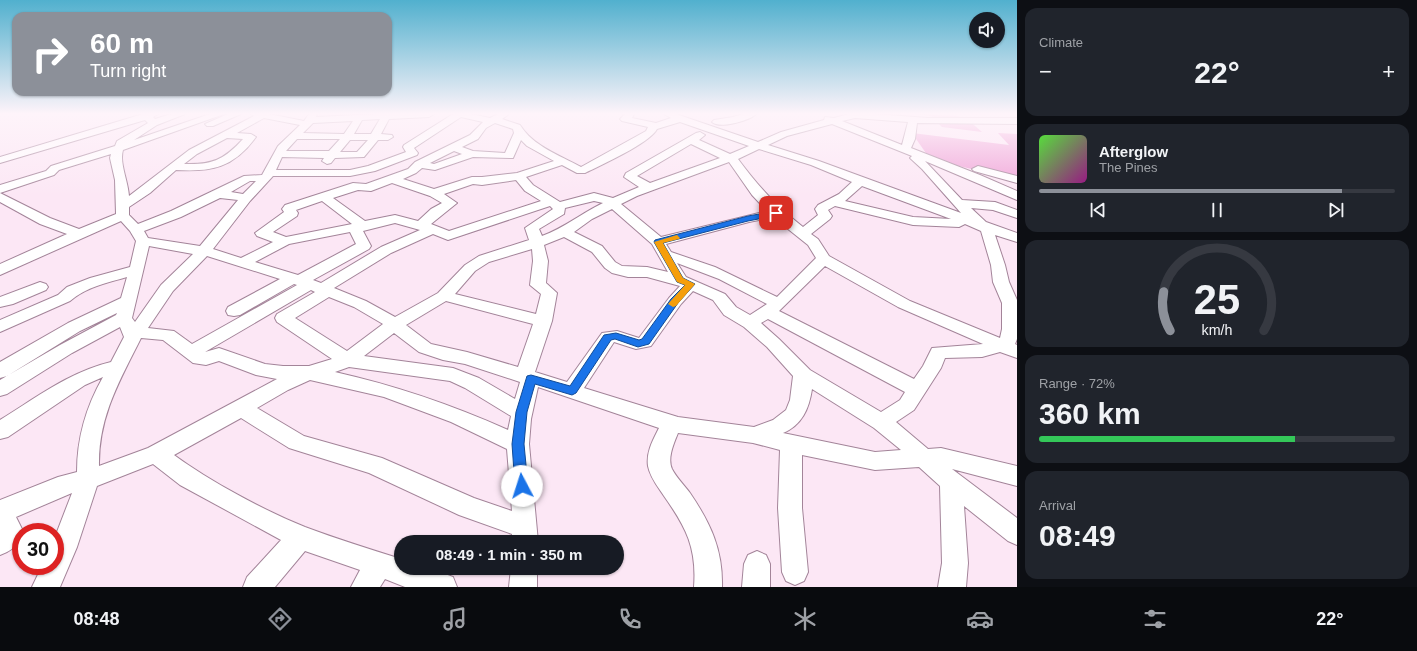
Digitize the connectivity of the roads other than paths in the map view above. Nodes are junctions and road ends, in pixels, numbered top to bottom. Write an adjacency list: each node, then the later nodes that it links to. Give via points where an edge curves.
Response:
1 (56, 141): 34 (street)
2 (62, 141): 38 (street)
3 (86, 141): 28 (street)
4 (122, 141): 28 (street)
5 (131, 141): 28 (street)
6 (136, 141): 28 (street)
7 (213, 141): 40 (street)
8 (246, 141): 40 (street, via 218,166)
9 (288, 141): 30 (street)
10 (317, 141): 32 (street)
11 (343, 141): 33 (street)
12 (371, 141): 33 (street, via 360,155)
13 (417, 141): 36 (street, via 408,147)
14 (442, 141): 36 (street, via 433,145)
15 (462, 141): 25 (street)
16 (516, 141): 31 (street, via 510,156)
17 (528, 141): 39 (street)
18 (635, 141): 39 (street, via 585,170 576,169)
19 (689, 141): 49 (street, via 630,175)
20 (694, 141): 35 (street)
21 (752, 141): 26 (street)
22 (769, 141): 26 (street)
23 (882, 141): 29 (street)
24 (909, 141): 29 (street)
25 (465, 142): 27 (street)
26 (761, 145): 35 (street); 48 (street)
27 (453, 148): 31 (street); 36 (street)
28 (104, 150): 50 (street, via 55,168 50,173); 61 (street, via 122,179)
29 (905, 151): 37 (street); 60 (street, via 926,167)
30 (279, 154): 32 (street); 43 (street)
31 (472, 154): 41 (street)
32 (303, 155): 33 (street)
33 (331, 155): 42 (street)
34 (0, 156)
35 (730, 158): 49 (street); 62 (street)
36 (416, 159): 41 (street); 42 (street, via 392,162 350,173); 45 (street, via 412,171)
37 (929, 159): 47 (street, via 952,162); 54 (street)
38 (0, 160)
39 (562, 162): 44 (street)
40 (173, 167): 61 (street)
41 (435, 167): 46 (street)
42 (316, 173): 43 (street); 53 (street, via 314,181)
43 (268, 176): 52 (street, via 248,178); 56 (street)
44 (519, 176): 46 (street); 59 (street, via 529,188)
45 (392, 179): 51 (street); 53 (street, via 367,188 357,186)
46 (472, 180): 51 (street)
47 (1017, 180)
48 (860, 181): 57 (street, via 843,197); 64 (street)
49 (649, 187): 58 (street)
50 (0, 189)
51 (434, 193): 66 (street, via 451,203 436,212)
52 (218, 194): 56 (street); 70 (street)
53 (325, 195): 65 (street); 72 (street, via 289,208 292,213 262,232)
54 (1017, 196)
55 (0, 197): 68 (street, via 45,221)
56 (246, 198): 75 (street)
57 (833, 202): 64 (street, via 913,221); 69 (street, via 822,208 825,216)
58 (613, 203): 59 (street, via 594,197); 67 (street); 74 (street)
59 (555, 204): 66 (street, via 445,236); 73 (street, via 559,210 532,228)
60 (958, 204): 63 (street, via 995,206); 64 (street)
61 (123, 210): 68 (street); 70 (street)
62 (776, 213): 69 (street); 74 (street, via 748,218)
63 (1017, 214)
64 (981, 225): 71 (street); 85 (street, via 990,238 1001,282)
65 (360, 227): 66 (street, via 395,219); 72 (street); 81 (street, via 364,246)
66 (427, 227): 81 (street, via 386,250)
67 (564, 232): 73 (street); 80 (street, via 597,249 617,270 647,272)
68 (79, 234): 78 (street)
69 (803, 234): 76 (street, via 816,246)
70 (140, 235): 75 (street); 79 (street)
71 (1017, 238)
72 (285, 241): 77 (street)
73 (538, 243): 83 (street, via 479,262 462,275); 88 (street, via 542,264 538,284 549,293)
74 (662, 249): 80 (street); 86 (street, via 744,285)
75 (204, 251): 77 (street); 89 (street)
76 (824, 259): 86 (street); 93 (street, via 904,304)
77 (242, 263): 81 (street)
78 (0, 270)
79 (137, 270): 89 (street); 92 (street, via 95,281 73,290 64,298)
80 (685, 282): 90 (street, via 719,297 732,313); 104 (street, via 675,301 645,342 638,343 616,336 608,337)
81 (310, 285): 87 (street); 91 (street, via 360,304); 94 (street); 96 (street, via 283,318)
82 (40, 287): 84 (street)
83 (444, 296): 88 (street); 91 (street)
84 (0, 302)
85 (1013, 305): 93 (street, via 1011,337)
86 (773, 308): 90 (street); 103 (street)
87 (234, 311)
88 (543, 321): 101 (street)
89 (130, 322): 94 (street, via 168,335); 97 (street); 98 (street, via 74,327); 102 (street, via 73,345)
90 (750, 323): 100 (street)
91 (395, 324): 96 (street); 101 (street, via 432,351 467,358)
92 (0, 326)
93 (1001, 346): 95 (street); 103 (street, via 974,352 938,352 932,368)
94 (192, 352): 99 (street, via 202,360 219,354 263,370)
95 (1017, 352)
96 (347, 360): 99 (street); 106 (street, via 453,374)
97 (117, 367): 109 (street, via 78,380); 116 (street, via 100,401 91,433)
98 (0, 371)
99 (309, 373): 105 (street, via 281,385); 112 (street, via 394,394 458,416)
100 (803, 375): 107 (street); 110 (street, via 802,392 794,416 786,424)
101 (527, 377): 104 (street); 106 (street)
102 (0, 389)
103 (918, 390): 107 (street, via 907,405)
104 (572, 391): 108 (street)
105 (241, 408): 113 (street); 120 (street, via 297,442 374,465)
106 (522, 412): 112 (street)
107 (880, 422): 114 (street)
108 (672, 423): 110 (street); 131 (street, via 661,448 658,465 687,506 706,546)
109 (0, 431)
110 (753, 435): 111 (street)
111 (791, 443): 114 (street, via 874,461); 124 (street, via 790,508)
112 (518, 444): 120 (street)
113 (156, 454): 116 (street); 121 (street, via 188,478)
114 (923, 459): 115 (street, via 941,457); 117 (street)
115 (1017, 476)
116 (88, 480): 118 (street, via 66,484); 126 (street, via 64,547)
117 (951, 482): 119 (street); 132 (street, via 954,563)
118 (0, 512): 122 (street, via 10,531)
119 (1017, 533)
120 (525, 535)
121 (300, 537): 123 (street); 127 (street)
122 (0, 543)
123 (379, 564): 128 (street); 129 (street)
124 (795, 572)
125 (524, 575): 130 (street)
126 (46, 587)
127 (257, 587)
128 (365, 587)
129 (443, 587)
130 (523, 587)
131 (708, 587)
132 (952, 587)

